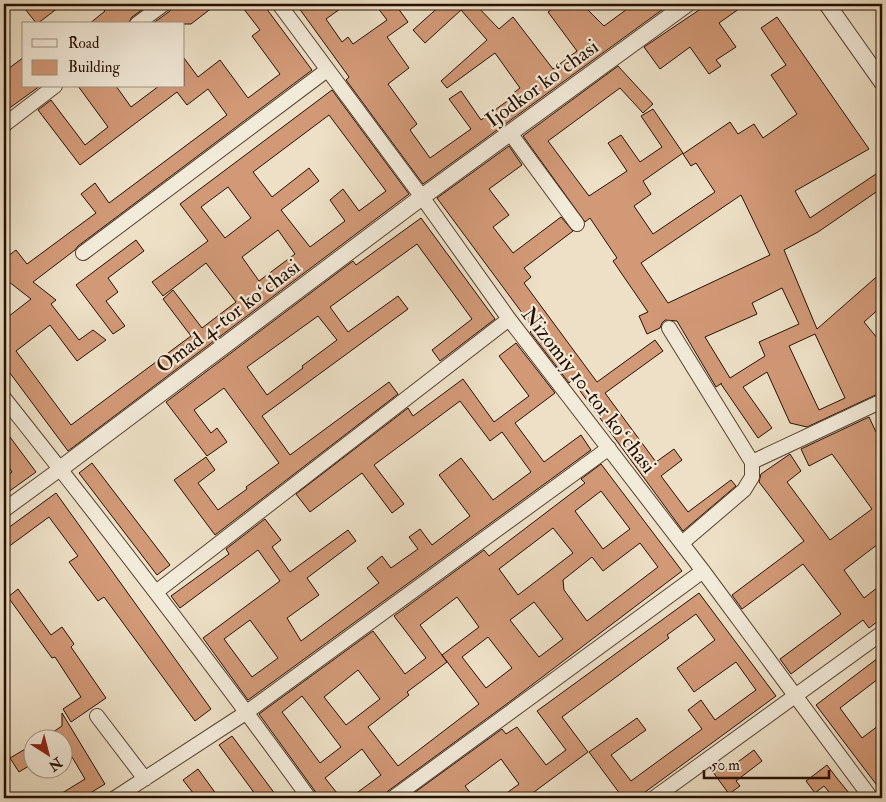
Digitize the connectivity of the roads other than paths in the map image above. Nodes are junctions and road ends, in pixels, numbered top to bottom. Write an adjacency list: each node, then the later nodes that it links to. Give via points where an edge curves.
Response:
1 (164, 4): 5 (street)
2 (279, 4): 6 (street, Nizomiy 10-tor koʻchasi)
3 (687, 4): 10 (street, Ijodkor koʻchasi)
4 (827, 4): 7 (street)
5 (140, 22)
6 (327, 70): 11 (street, Nizomiy 10-tor koʻchasi); 13 (street)
7 (882, 82)
8 (52, 88): 9 (street)
9 (4, 125)
10 (510, 133): 11 (street, Ijodkor koʻchasi); 12 (street)
11 (422, 197): 14 (street, Nizomiy 10-tor koʻchasi); 20 (street, Omad 4-tor koʻchasi)
12 (577, 224)
13 (83, 253)
14 (509, 319): 18 (street, Nizomiy 10-tor koʻchasi); 24 (street)
15 (669, 328): 19 (street)
16 (4, 398): 20 (street)
17 (882, 401): 19 (street)
18 (609, 448): 22 (street, Nizomiy 10-tor koʻchasi); 27 (street)
19 (752, 462): 22 (street, via 752,477 744,490)
20 (60, 469): 21 (street); 24 (street)
21 (4, 510)
22 (682, 544): 23 (street, Nizomiy 10-tor koʻchasi)
23 (703, 571): 26 (street, Nizomiy 10-tor koʻchasi); 32 (street)
24 (156, 592): 27 (street)
25 (882, 633): 26 (street)
26 (794, 696): 33 (street); 34 (street, Nizomiy 10-tor koʻchasi)
27 (247, 712): 29 (street); 31 (street)
28 (97, 716): 29 (street)
29 (145, 779): 30 (street)
30 (115, 798)
31 (309, 798)
32 (393, 798)
33 (654, 798)
34 (870, 798)

